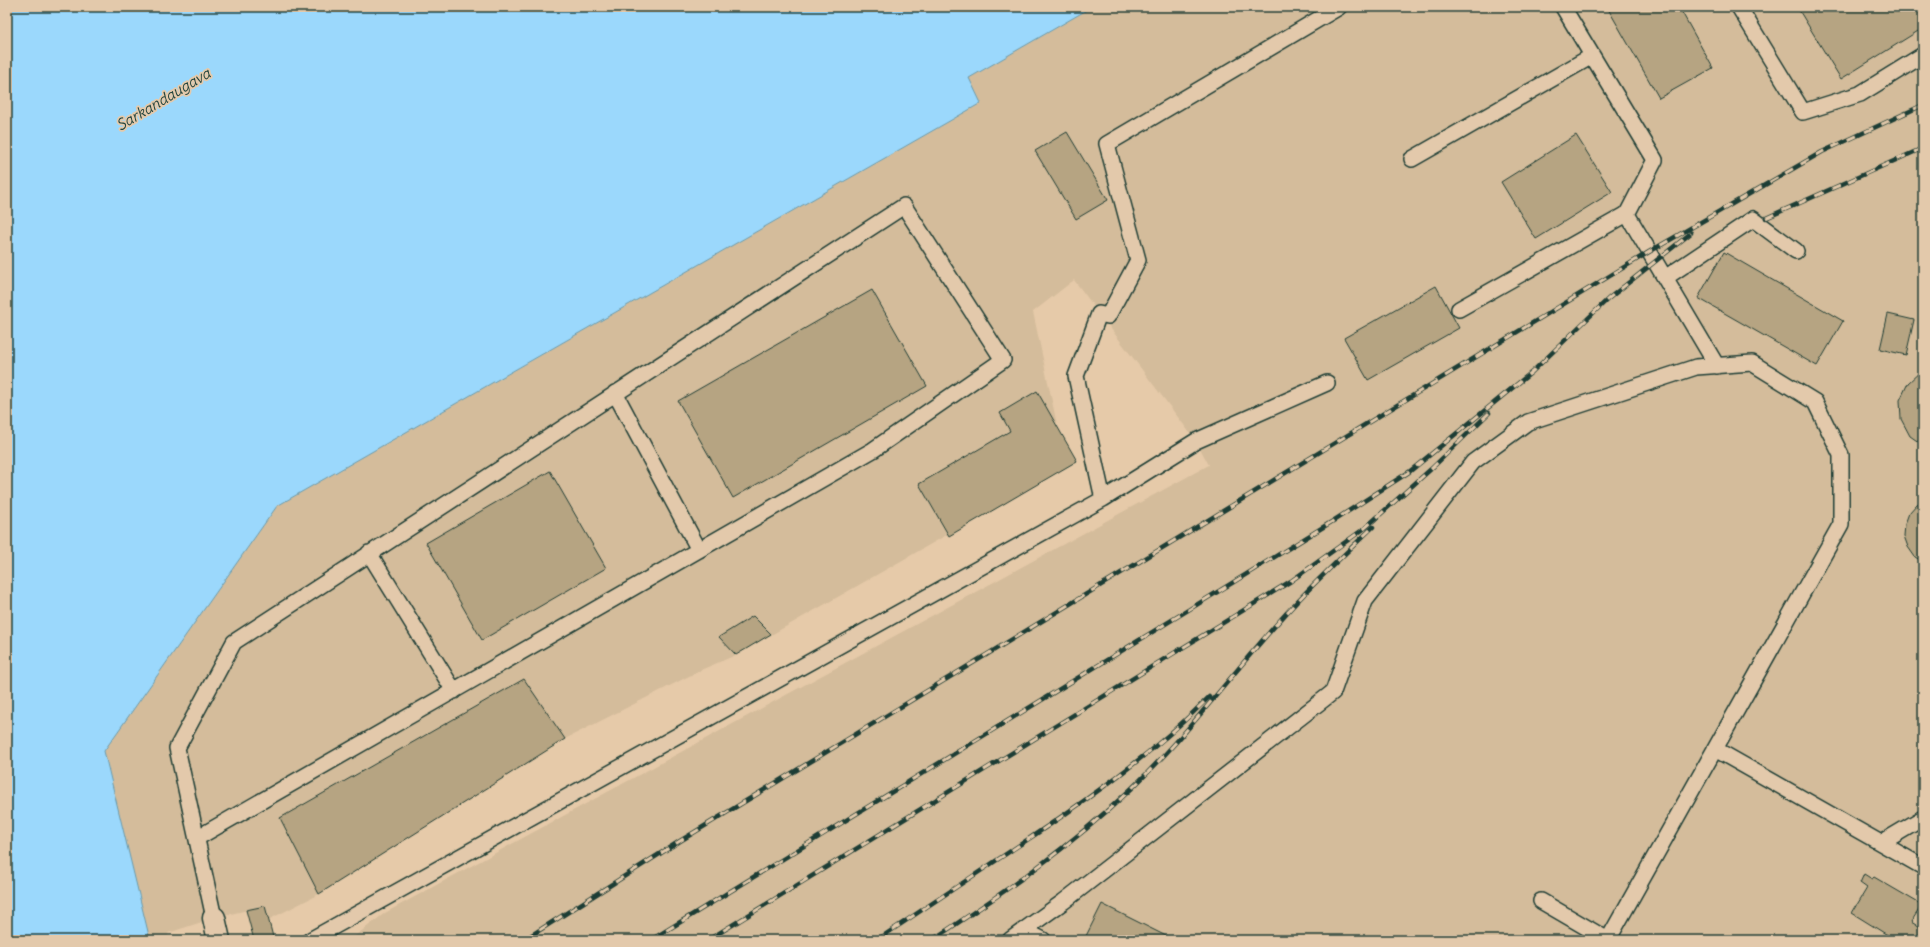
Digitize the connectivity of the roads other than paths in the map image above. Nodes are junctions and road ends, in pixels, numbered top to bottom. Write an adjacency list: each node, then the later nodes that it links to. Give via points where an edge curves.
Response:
1 (1338, 7): 14 (lane, via 1107,144 1138,260 1108,316 1099,314 1076,376)
2 (1563, 7): 5 (lane)
3 (1739, 7): 4 (lane, via 1802,112 1860,94)
4 (1923, 55)
5 (1592, 56): 6 (lane); 7 (lane, via 1655,160)
6 (1412, 158)
7 (1627, 214): 9 (lane); 10 (lane)
8 (1796, 251): 9 (lane, via 1753,219)
9 (1665, 278): 11 (lane)
10 (1459, 309)
11 (1717, 366): 18 (lane, via 1752,363 1815,402 1841,455 1841,524); 25 (lane, via 1696,367 1528,422 1473,462 1365,601 1333,692)
12 (1327, 383): 14 (lane, via 1196,441)
13 (615, 393): 15 (lane); 15 (lane, via 904,206 1003,360 873,450); 16 (lane)
14 (1103, 499): 27 (lane)
15 (699, 550): 17 (lane)
16 (369, 553): 17 (lane); 20 (lane, via 234,642 177,748)
17 (454, 691): 20 (lane)
18 (1715, 748): 21 (lane); 30 (lane)
19 (1923, 818): 21 (lane)
20 (197, 838): 24 (lane)
21 (1881, 843): 22 (lane)
22 (1923, 867)
23 (1541, 901): 30 (lane)
24 (214, 918): 26 (street)
25 (1024, 930): 28 (lane); 29 (lane)
26 (219, 940)
27 (310, 940)
28 (1010, 940)
29 (1043, 940)
30 (1608, 940)

